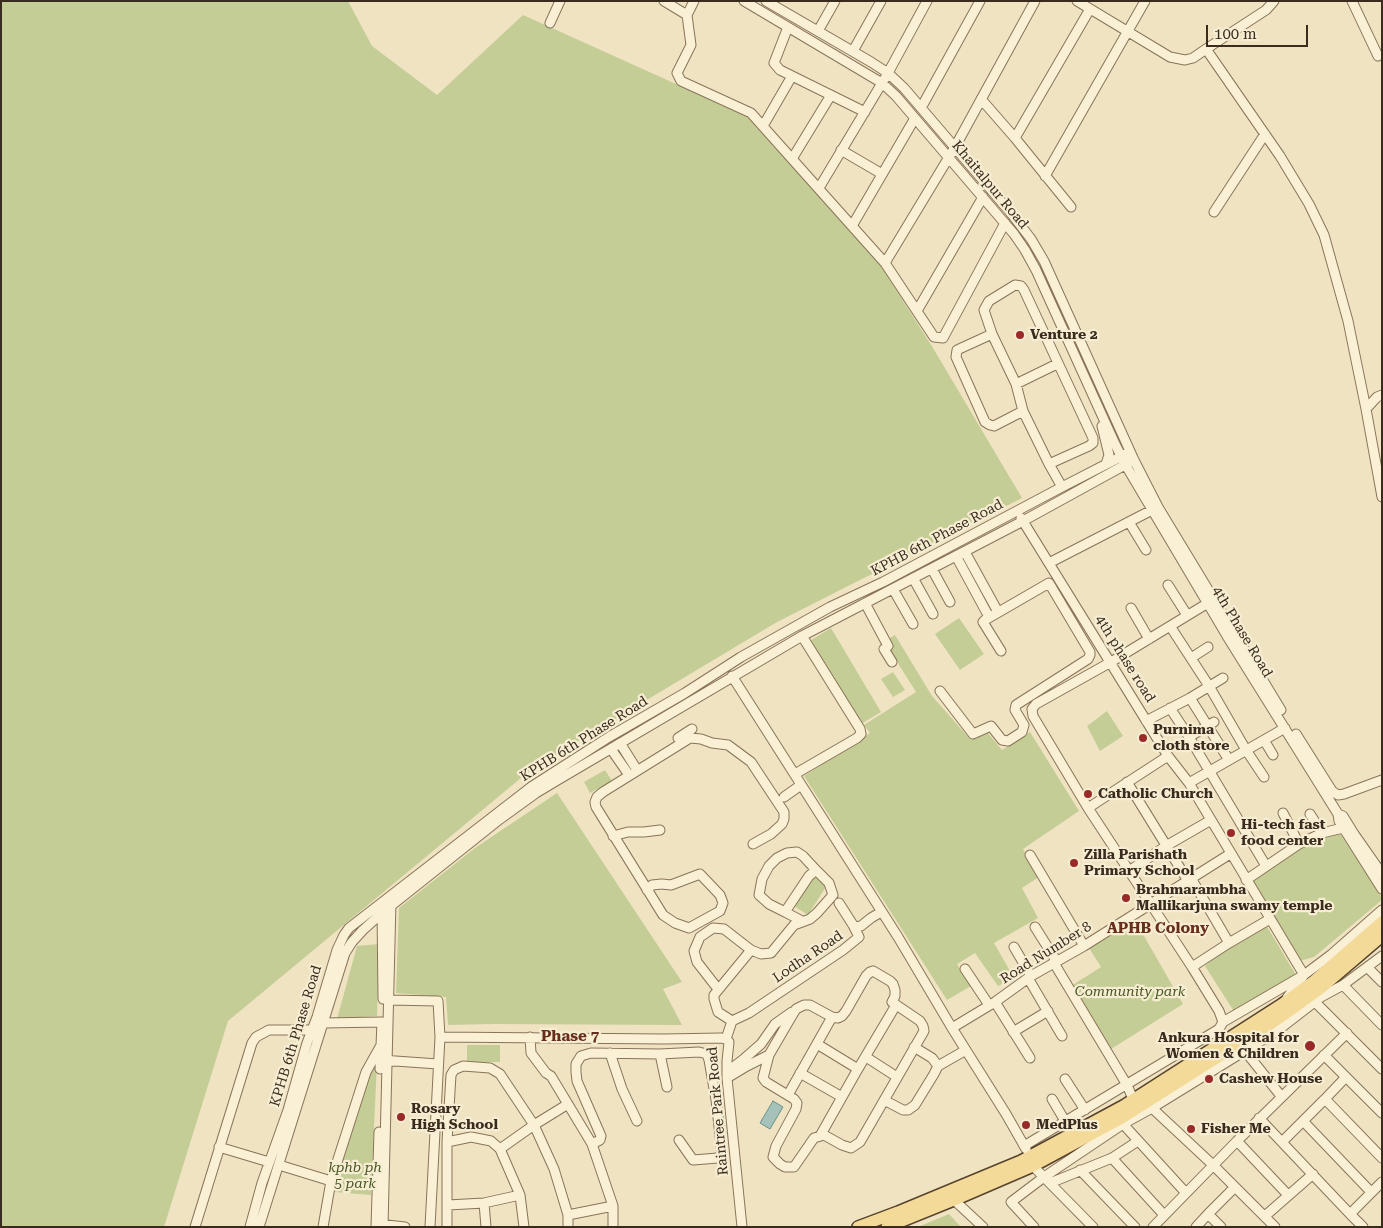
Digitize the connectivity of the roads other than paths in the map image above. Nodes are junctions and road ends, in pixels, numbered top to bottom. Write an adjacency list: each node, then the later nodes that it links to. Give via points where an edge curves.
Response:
1 (560, 1): 17 (street)
2 (664, 1): 16 (street)
3 (694, 1): 16 (street)
4 (744, 1): 18 (street, Khaitalpur Road)
5 (766, 1): 19 (street, Khaitalpur Road)
6 (835, 1): 19 (street)
7 (881, 1): 22 (street)
8 (927, 1): 24 (street)
9 (980, 1): 29 (street)
10 (1035, 1): 28 (street)
11 (1077, 1): 15 (street)
12 (1145, 1): 20 (street)
13 (1274, 1): 21 (street, via 1266,10)
14 (1352, 1): 23 (street)
15 (1090, 9): 20 (street); 34 (street)
16 (687, 15): 32 (street, via 690,45 677,73 681,81 751,113)
17 (550, 23)
18 (788, 27): 25 (street, via 774,63); 26 (street, Khaitalpur Road)
19 (818, 30): 22 (street, Khaitalpur Road)
20 (1128, 32): 21 (street, via 1178,59 1192,58); 40 (street)
21 (1206, 49): 33 (street)
22 (853, 51): 24 (street, Khaitalpur Road)
23 (1378, 56)
24 (888, 73): 26 (street); 29 (street, Khaitalpur Road)
25 (792, 76): 27 (street); 32 (street)
26 (882, 83): 30 (street); 31 (street, Khaitalpur Road)
27 (831, 96): 30 (street); 38 (street)
28 (981, 100): 34 (street); 35 (street)
29 (921, 108): 35 (street, Khaitalpur Road)
30 (865, 112): 36 (street)
31 (915, 118): 37 (street, Khaitalpur Road); 39 (street)
32 (763, 126): 38 (street)
33 (1265, 134): 44 (street); 53 (street, via 1310,204 1324,235 1348,321)
34 (1015, 138): 40 (street)
35 (955, 147): 37 (street); 56 (street, Khaitalpur Road, via 1031,239 1044,261)
36 (841, 150): 39 (street); 41 (street)
37 (948, 158): 42 (street, Khaitalpur Road); 47 (street)
38 (792, 159): 41 (street)
39 (882, 174): 46 (street)
40 (1045, 176): 43 (street)
41 (819, 188): 46 (street)
42 (983, 197): 45 (street, Khaitalpur Road); 48 (street)
43 (1071, 207)
44 (1214, 212)
45 (1005, 223): 48 (street, via 942,338 934,337); 55 (street, Khaitalpur Road, via 1036,270)
46 (852, 226): 47 (street)
47 (886, 263): 48 (street)
48 (917, 311)
49 (992, 334): 50 (street, via 984,310 986,305 1015,285 1021,286); 51 (street); 54 (street, via 957,350 956,357 985,422 994,426)
50 (1057, 364): 51 (street); 57 (street, via 1093,443)
51 (1016, 384): 54 (street)
52 (1382, 395): 53 (street)
53 (1366, 409): 60 (street)
54 (1023, 411): 57 (street)
55 (1102, 415): 56 (street, Khaitalpur Road); 58 (street, via 1109,455)
56 (1128, 458): 58 (street, KPHB 6th Phase Road); 61 (street, 4th Phase Road); 63 (street, KPHB 6th Phase Road); 115 (street, 4th Phase Road, via 1332,791 1344,794)
57 (1049, 464): 59 (street)
58 (1106, 464): 59 (street, KPHB 6th Phase Road)
59 (1062, 487): 62 (street, KPHB 6th Phase Road)
60 (1382, 497)
61 (1152, 510): 64 (street); 75 (street, 4th Phase Road)
62 (1017, 511): 63 (street, 4th phase road); 113 (street, KPHB 6th Phase Road, via 741,657 609,737)
63 (1023, 521): 66 (street, KPHB 6th Phase Road); 68 (street, 4th phase road)
64 (1129, 522): 65 (street); 68 (street)
65 (1146, 550)
66 (965, 552): 67 (street, KPHB 6th Phase Road); 77 (street)
67 (956, 556): 69 (street, KPHB 6th Phase Road); 80 (street)
68 (1049, 563): 89 (street, 4th phase road)
69 (932, 569): 70 (street, KPHB 6th Phase Road); 73 (street)
70 (913, 578): 72 (street, KPHB 6th Phase Road); 78 (street)
71 (1168, 585): 79 (street)
72 (893, 589): 74 (street, KPHB 6th Phase Road); 81 (street)
73 (950, 602)
74 (866, 603): 83 (street, KPHB 6th Phase Road); 88 (street, via 888,646 884,649)
75 (1208, 603): 79 (street); 98 (street, 4th Phase Road)
76 (1131, 608): 84 (street)
77 (998, 612): 80 (street); 93 (street, via 1049,582 1090,655 1016,705 1015,710 1024,725 1022,732 1008,741 1002,740 991,726 973,734)
78 (933, 614)
79 (1187, 615): 82 (street)
80 (989, 617): 86 (street, via 983,622)
81 (913, 624)
82 (1170, 626): 84 (street); 87 (street)
83 (802, 636): 90 (street, KPHB 6th Phase Road); 112 (street, via 860,729 860,734)
84 (1149, 639): 89 (street)
85 (1208, 647): 87 (street)
86 (1001, 651)
87 (1191, 658): 92 (street)
88 (892, 662)
89 (1111, 662): 96 (street, 4th phase road); 120 (street, via 1032,709 1033,716)
90 (732, 676): 102 (street, KPHB 6th Phase Road); 112 (street)
91 (1223, 678): 92 (street)
92 (1209, 686): 94 (street); 104 (street)
93 (940, 692)
94 (1190, 698): 95 (street); 97 (street)
95 (1170, 708): 96 (street); 100 (street)
96 (1146, 721): 106 (street, 4th phase road)
97 (1211, 724): 100 (street); 108 (street)
98 (1285, 728): 101 (street); 124 (street, 4th Phase Road, via 1338,814 1339,821)
99 (692, 729): 107 (street, via 655,753)
100 (1189, 737): 110 (street)
101 (1264, 740): 104 (street); 105 (street)
102 (620, 743): 103 (street, KPHB 6th Phase Road); 109 (street)
103 (611, 749): 111 (street); 113 (street, KPHB 6th Phase Road)
104 (1246, 750): 108 (street); 114 (street)
105 (1273, 755)
106 (1168, 756): 116 (street); 117 (street, 4th phase road)
107 (652, 760): 109 (street); 128 (street, via 690,738 728,745 751,762 784,812 782,824)
108 (1229, 760): 110 (street)
109 (637, 770): 111 (street)
110 (1210, 772): 117 (street); 133 (street)
111 (628, 774): 127 (street, via 597,797 595,802)
112 (795, 774): 118 (street)
113 (554, 777): 141 (street, KPHB 6th Phase Road)
114 (1264, 777)
115 (1382, 780)
116 (1127, 782): 120 (street); 130 (street)
117 (1189, 783): 123 (street, 4th phase road)
118 (801, 785): 119 (street); 147 (street)
119 (784, 797)
120 (1088, 808): 135 (street)
121 (1283, 813): 129 (street)
122 (1310, 814): 126 (street)
123 (1211, 820): 130 (street); 131 (street, 4th phase road)
124 (1346, 827): 126 (street); 136 (street, 4th Phase Road); 139 (street, 4th Phase Road)
125 (660, 830): 127 (street)
126 (1322, 833): 129 (street)
127 (613, 836): 140 (street)
128 (753, 844)
129 (1299, 844): 133 (street)
130 (1166, 846): 135 (street); 137 (street)
131 (1230, 854): 137 (street, Road Number 8); 138 (street, 4th phase road)
132 (1030, 855): 156 (street)
133 (1266, 866): 138 (street)
134 (816, 870): 146 (street); 146 (street, via 797,852 777,858 770,866 762,879 759,895); 150 (street, via 829,883 833,895 818,914)
135 (1129, 871): 144 (street)
136 (1382, 874)
137 (1190, 880): 144 (street, Road Number 8); 155 (street)
138 (1246, 880): 149 (street, 4th phase road)
139 (1382, 889)
140 (647, 890): 140 (street, via 663,915 689,928 720,911 723,903 720,895 700,874 671,886 652,885)
141 (391, 901): 143 (street, KPHB 6th Phase Road); 148 (street, KPHB 6th Phase Road); 169 (street)
142 (839, 902): 152 (street, Lodha Road)
143 (381, 903): 148 (street); 183 (street, KPHB 6th Phase Road, via 349,928 340,940)
144 (1150, 904): 156 (street, Road Number 8); 161 (street)
145 (1382, 910): 165 (street, via 1332,954)
146 (786, 912): 150 (street)
147 (881, 912): 152 (street); 182 (street)
148 (382, 913): 177 (street); 179 (street, KPHB 6th Phase Road, via 356,936 345,953)
149 (1270, 919): 155 (street); 165 (street, 4th phase road)
150 (802, 921): 158 (street, via 794,925 771,953)
151 (1382, 922): 165 (main road)
152 (856, 926): 180 (street, Lodha Road, via 859,937 856,940)
153 (1035, 927): 160 (street)
154 (1382, 936): 165 (main road)
155 (1229, 943): 161 (street)
156 (1084, 946): 160 (street, Road Number 8)
157 (1014, 947): 164 (street)
158 (751, 950): 168 (street); 168 (street, via 724,929 713,928 700,937 694,951 697,962)
159 (1382, 956): 162 (street)
160 (1056, 962): 164 (street, Road Number 8); 213 (street)
161 (1192, 968): 178 (street)
162 (1368, 968): 166 (street); 167 (street)
163 (965, 969): 171 (street)
164 (1030, 977): 171 (street, Road Number 8); 174 (street)
165 (1313, 981): 178 (street); 221 (main road, via 1282,1005); 223 (main road, via 1266,1027)
166 (1382, 982)
167 (1343, 985): 170 (street); 181 (street)
168 (718, 989): 180 (street, via 714,999 718,1012)
169 (389, 1000): 187 (street, via 438,1001); 202 (street)
170 (1315, 1002): 185 (street); 195 (street)
171 (992, 1004): 182 (street, Road Number 8); 184 (street)
172 (896, 1006): 176 (street, via 892,1002 895,996 893,984 873,971 866,976 842,1016); 193 (street, via 923,1026 924,1031); 200 (street)
173 (796, 1009): 176 (street, via 810,1005); 190 (street, via 774,1024); 198 (street)
174 (1048, 1011): 184 (street); 186 (street)
175 (716, 1015): 180 (street)
176 (832, 1017): 191 (street)
177 (382, 1022): 179 (street); 192 (street)
178 (1224, 1022): 213 (street, via 1219,1029)
179 (323, 1023): 245 (street, KPHB 6th Phase Road)
180 (732, 1023): 189 (street)
181 (1382, 1025)
182 (952, 1028): 194 (street)
183 (312, 1030): 239 (street, via 269,1030 256,1037); 244 (street, KPHB 6th Phase Road)
184 (1013, 1032): 201 (street)
185 (1346, 1033): 199 (street); 207 (street)
186 (1062, 1036)
187 (440, 1037): 188 (street, Raintree Park Road); 204 (street)
188 (533, 1037): 189 (street, Raintree Park Road); 222 (street, via 536,1050)
189 (726, 1040): 209 (street, Raintree Park Road)
190 (761, 1044): 203 (street); 209 (street)
191 (817, 1044): 206 (street); 208 (street)
192 (381, 1047): 202 (street); 250 (street, via 366,1072)
193 (914, 1047): 205 (street, via 932,1058); 210 (street)
194 (966, 1050): 205 (street); 241 (street)
195 (1245, 1051): 216 (street); 223 (street)
196 (610, 1053): 197 (street); 227 (street); 238 (street, via 580,1056 576,1064 577,1081 601,1136)
197 (660, 1054): 214 (street); 233 (street, via 699,1052 707,1054 710,1060 722,1153 718,1158 693,1160)
198 (769, 1055): 203 (street); 215 (street, via 763,1078)
199 (1324, 1055): 212 (street); 216 (street)
200 (866, 1056): 206 (street); 210 (street)
201 (1030, 1058)
202 (384, 1060): 204 (street); 266 (street)
203 (756, 1061): 209 (street)
204 (438, 1064): 272 (street)
205 (938, 1066): 220 (street, via 915,1105 908,1110)
206 (858, 1069): 217 (street)
207 (1382, 1069)
208 (800, 1073): 215 (street); 217 (street)
209 (728, 1074): 278 (street, Raintree Park Road)
210 (897, 1077): 220 (street)
211 (1064, 1078): 224 (street)
212 (1346, 1078): 219 (street); 225 (street)
213 (1127, 1085): 221 (street); 224 (street)
214 (667, 1088)
215 (788, 1095): 232 (street, via 797,1104 776,1146 774,1156 780,1164 794,1167 814,1138)
216 (1281, 1096): 226 (street)
217 (842, 1097): 232 (street)
218 (1052, 1099): 228 (street)
219 (1325, 1099): 229 (street); 243 (street)
220 (884, 1100): 232 (street, via 860,1142 851,1148)
221 (1133, 1100): 241 (main road)
222 (568, 1104): 231 (street); 238 (street)
223 (1150, 1105): 230 (street); 241 (main road, via 1092,1135); 246 (street)
224 (1085, 1110): 228 (street)
225 (1382, 1113)
226 (1259, 1118): 234 (street); 237 (street)
227 (637, 1121)
228 (1065, 1121): 241 (street)
229 (1303, 1121): 237 (street); 253 (street)
230 (1123, 1124): 235 (street); 249 (street)
231 (534, 1125): 236 (street, via 500,1074 490,1068 463,1066 451,1075); 240 (street); 263 (street, via 554,1169)
232 (820, 1136)
233 (679, 1140)
234 (1237, 1140): 246 (street); 256 (street)
235 (1138, 1141): 242 (street); 254 (street)
236 (447, 1142): 240 (street, via 471,1137 492,1140); 259 (street)
237 (1282, 1142): 248 (street)
238 (592, 1144): 260 (street)
239 (219, 1147): 244 (street); 267 (street)
240 (500, 1149): 255 (street)
241 (1029, 1156): 249 (street); 257 (main road); 279 (main road)
242 (1112, 1158): 247 (street); 264 (street)
243 (1382, 1158)
244 (269, 1162): 268 (street, KPHB 6th Phase Road)
245 (279, 1165): 250 (street); 269 (street, KPHB 6th Phase Road)
246 (1213, 1165): 252 (street); 254 (street)
247 (1080, 1170): 249 (street); 284 (street)
248 (1313, 1174): 256 (street); 262 (street)
249 (1047, 1180): 282 (street, via 1011,1202); 283 (street)
250 (331, 1181): 270 (street)
251 (1382, 1182): 253 (street)
252 (1235, 1187): 261 (street); 265 (street)
253 (1371, 1192): 262 (street)
254 (1186, 1193): 264 (street)
255 (520, 1195): 258 (street); 275 (street)
256 (1288, 1195): 265 (street)
257 (954, 1200): 280 (main road); 281 (street)
258 (484, 1203): 259 (street); 274 (street)
259 (448, 1205): 273 (street)
260 (613, 1206): 263 (street); 277 (street)
261 (1208, 1214): 286 (street); 287 (street)
262 (1350, 1214): 289 (street)
263 (568, 1215): 276 (street)
264 (1164, 1215): 285 (street)
265 (1265, 1216): 288 (street)
266 (380, 1226): 271 (street)
267 (195, 1227)
268 (250, 1227)
269 (259, 1227)
270 (323, 1227)
271 (405, 1227)
272 (430, 1227)
273 (447, 1227)
274 (486, 1227)
275 (524, 1227)
276 (568, 1227)
277 (613, 1227)
278 (742, 1227)
279 (858, 1227)
280 (887, 1227)
281 (983, 1227)
282 (1034, 1227)
283 (1093, 1227)
284 (1135, 1227)
285 (1153, 1227)
286 (1196, 1227)
287 (1221, 1227)
288 (1276, 1227)
289 (1363, 1227)

